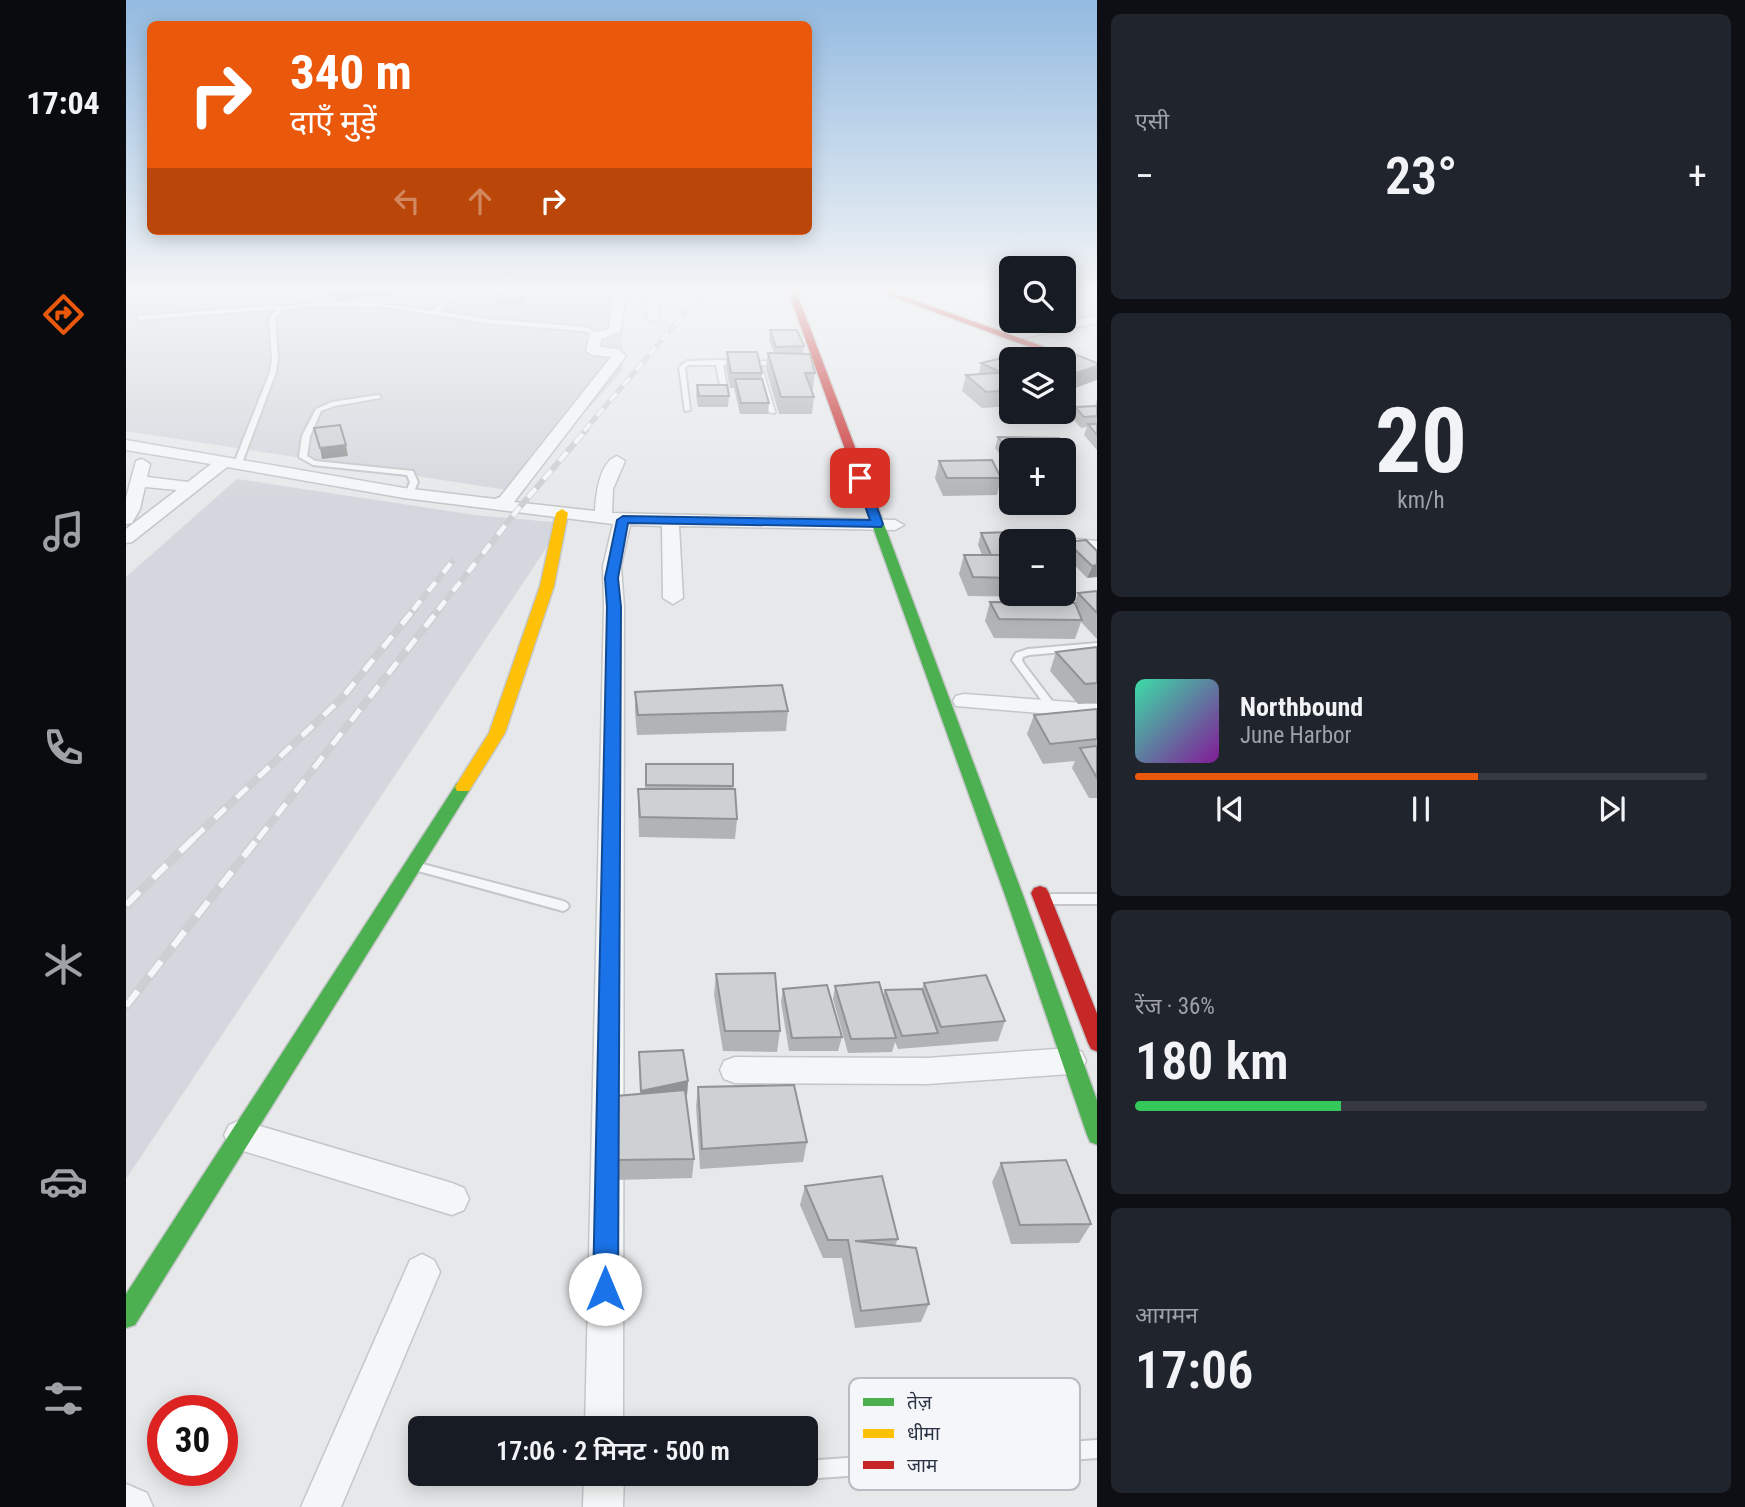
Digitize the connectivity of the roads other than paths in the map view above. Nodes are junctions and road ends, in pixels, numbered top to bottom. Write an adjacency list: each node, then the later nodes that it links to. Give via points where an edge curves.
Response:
1 (274, 361): 16 (lane)
2 (615, 361): 19 (street, via 506,501)
3 (813, 361): 24 (main road)
4 (831, 361): 25 (main road)
5 (1077, 361): 9 (main road)
6 (719, 362): 7 (lane); 10 (lane); 12 (lane, via 691,362 682,367)
7 (757, 363): 8 (lane); 13 (lane)
8 (794, 363)
9 (1097, 369)
10 (725, 394)
11 (377, 397): 18 (lane, via 318,410 306,436 303,457 319,464 410,473 414,478)
12 (687, 410)
13 (772, 412)
14 (126, 445): 16 (street)
15 (617, 461): 22 (street, via 607,480)
16 (231, 462): 17 (street); 18 (street)
17 (191, 488): 20 (street, via 141,473); 26 (street)
18 (409, 494): 19 (street)
19 (494, 505): 21 (street)
20 (128, 512)
21 (562, 513): 22 (street); 35 (main road, via 547,586 506,713)
22 (613, 518): 23 (street); 48 (street)
23 (670, 520): 24 (street); 29 (street)
24 (877, 524): 25 (street); 41 (main road)
25 (895, 525): 30 (main road)
26 (126, 538)
27 (1076, 544): 28 (street)
28 (1097, 546)
29 (673, 598)
30 (930, 619)
31 (1097, 646): 33 (lane, via 1019,655 1020,665)
32 (964, 701): 33 (street)
33 (1054, 710): 34 (street)
34 (1097, 711)
35 (412, 865): 39 (lane); 44 (main road)
36 (1032, 874): 37 (main road)
37 (1042, 899): 38 (lane); 40 (main road)
38 (1097, 899)
39 (563, 906)
40 (1097, 1043)
41 (1071, 1061): 42 (street, via 927,1071); 43 (main road)
42 (735, 1070)
43 (1095, 1120)
44 (240, 1135): 45 (street); 47 (main road)
45 (452, 1199)
46 (422, 1272): 54 (street)
47 (126, 1316)
48 (604, 1416)
49 (849, 1467): 50 (lane)
50 (818, 1469)
51 (604, 1486): 55 (street)
52 (126, 1504): 53 (street)
53 (133, 1507)
54 (321, 1507)
55 (603, 1507)

